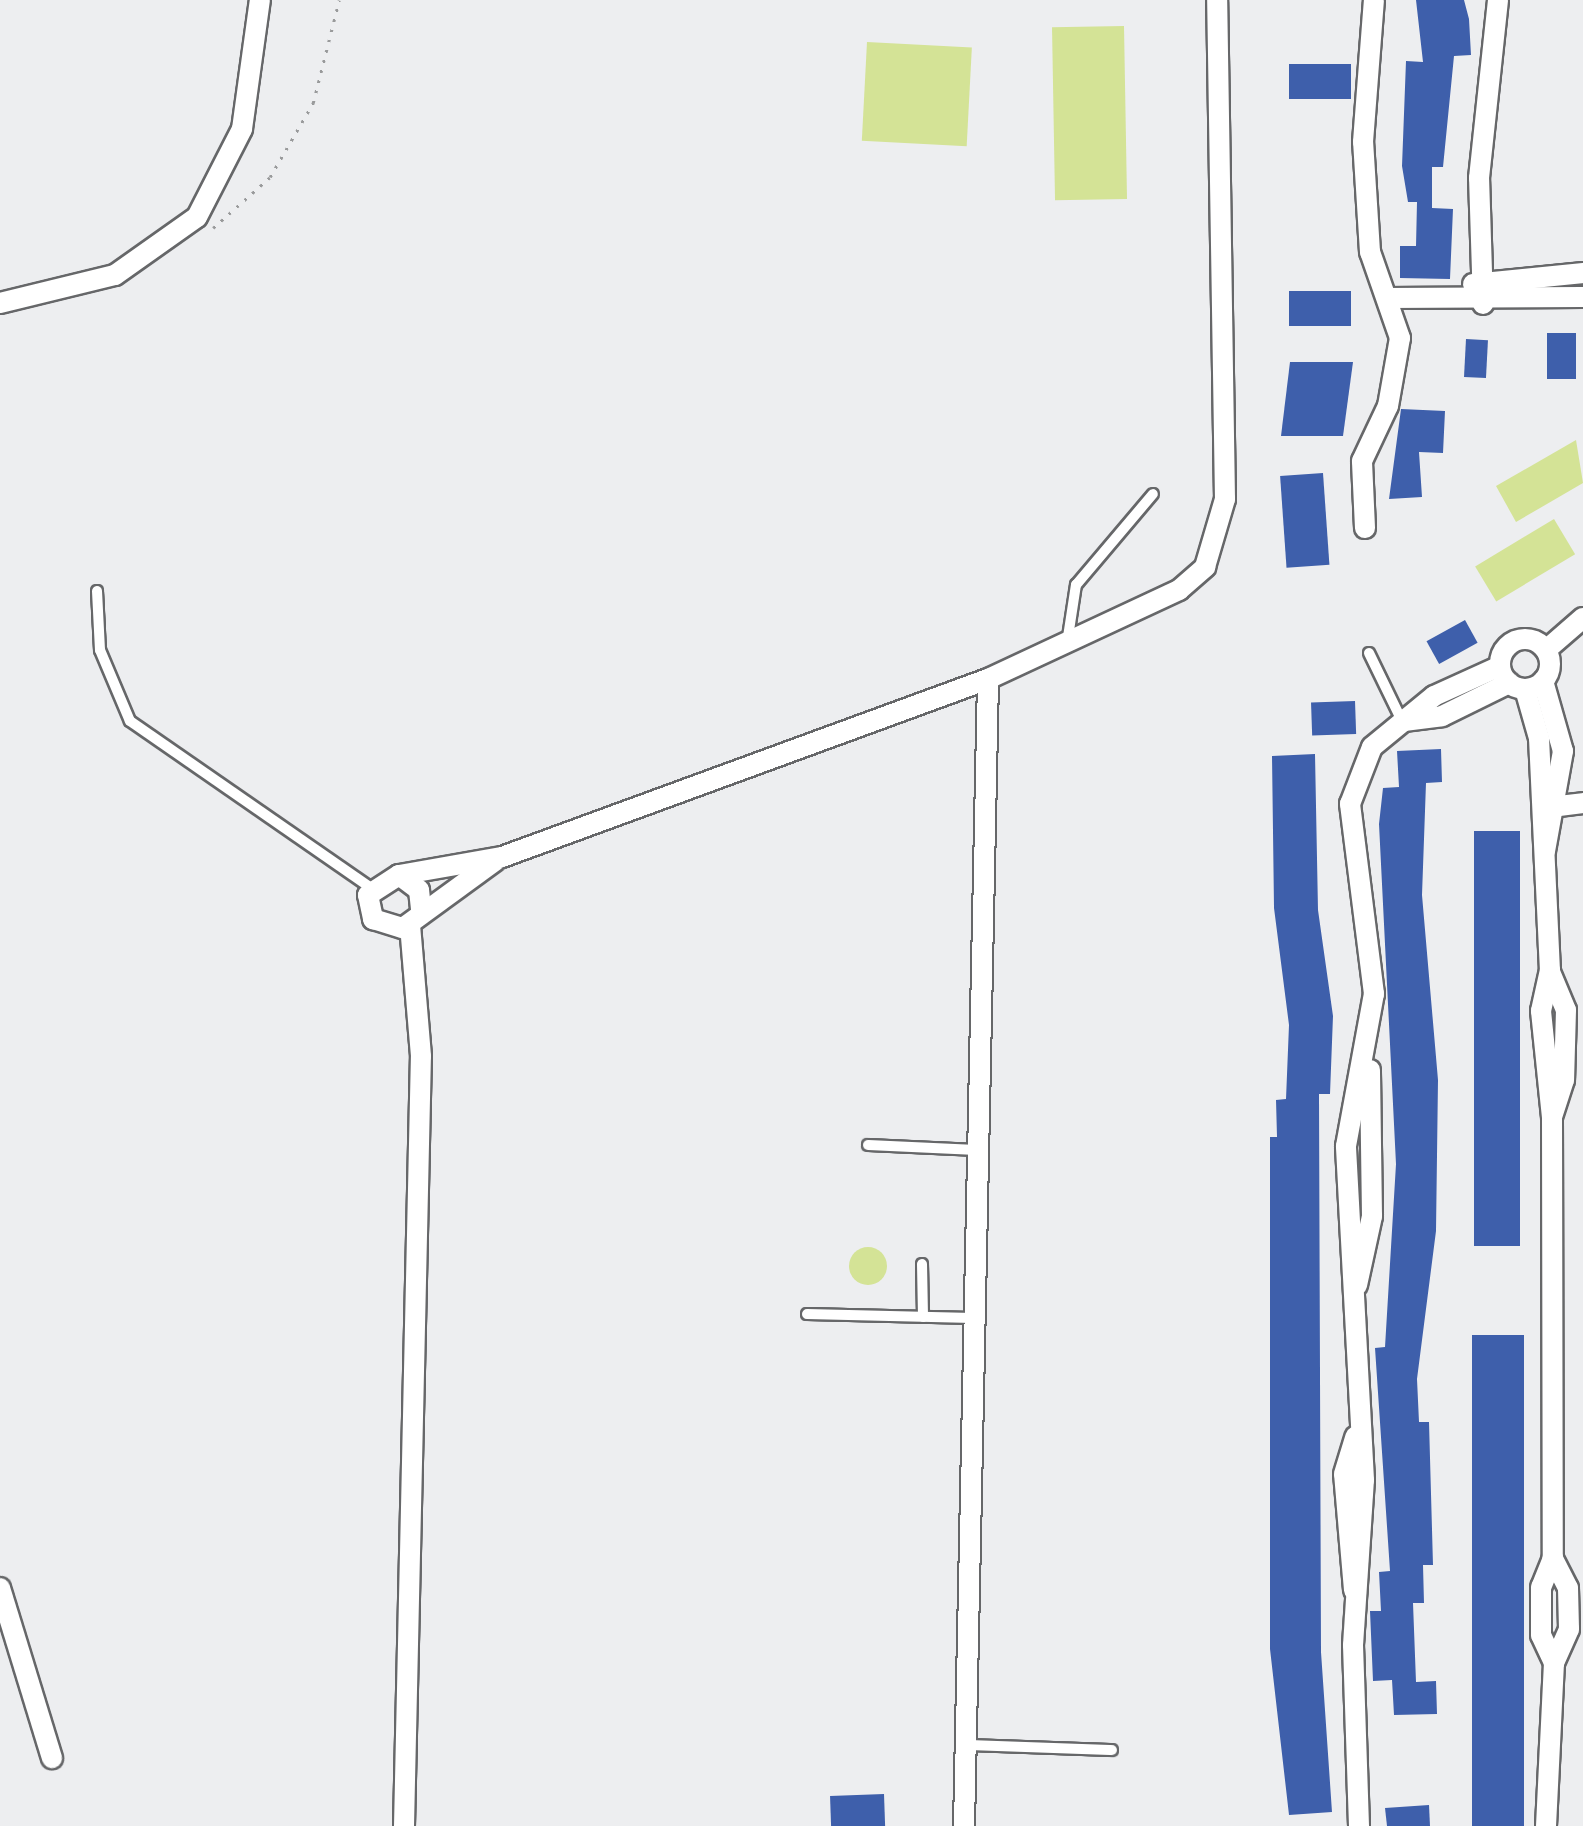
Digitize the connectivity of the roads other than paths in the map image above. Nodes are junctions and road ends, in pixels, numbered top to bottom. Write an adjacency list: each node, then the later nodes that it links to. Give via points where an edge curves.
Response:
1 (260, 0): 11 (street, via 242,129 196,217 115,275)
2 (1217, 0): 18 (street, via 1220,532 1205,568 1179,590)
3 (1498, 0): 6 (street, via 1479,178)
4 (1371, 4): 9 (street, via 1363,142 1370,252)
5 (1583, 273): 7 (street)
6 (1481, 280): 7 (street); 8 (street); 12 (street)
7 (1534, 280): 13 (street)
8 (1449, 297): 9 (street); 12 (street)
9 (1387, 298): 15 (street, via 1400,338 1388,406 1362,461)
10 (1583, 298): 13 (street)
11 (0, 303)
12 (1483, 304): 13 (street)
13 (1534, 304)
14 (1153, 494): 18 (lane, via 1082,574)
15 (1366, 528)
16 (97, 591): 29 (lane, via 100,650 130,721)
17 (1583, 618): 19 (street)
18 (1068, 637): 21 (street)
19 (1546, 650): 22 (street); 22 (street, via 1516,640)
20 (1369, 654): 23 (lane)
21 (988, 679): 27 (street); 32 (street)
22 (1519, 680): 23 (street, via 1442,716); 25 (street, via 1562,735); 26 (street, via 1537,726)
23 (1402, 722): 44 (street, via 1366,756 1350,804 1374,982 1368,1054 1346,1146 1357,1430 1344,1474 1355,1596)
24 (1583, 803): 25 (street)
25 (1559, 806): 26 (street)
26 (1544, 853): 45 (street, via 1554,1558 1541,1587 1541,1636 1554,1662)
27 (502, 857): 28 (street); 30 (street)
28 (399, 874): 29 (street); 30 (street, via 419,890)
29 (371, 888): 30 (street, via 374,919 395,929)
30 (416, 916): 42 (street, via 421,1056)
31 (868, 1145): 32 (lane)
32 (978, 1150): 36 (street)
33 (922, 1264): 35 (lane)
34 (807, 1314): 35 (lane)
35 (923, 1317): 36 (lane)
36 (972, 1318): 39 (street)
37 (0, 1588): 38 (street)
38 (8, 1643): 41 (street)
39 (966, 1745): 40 (lane); 43 (street)
40 (1112, 1750)
41 (52, 1758)
42 (404, 1826)
43 (964, 1826)
44 (1359, 1826)
45 (1546, 1826)

